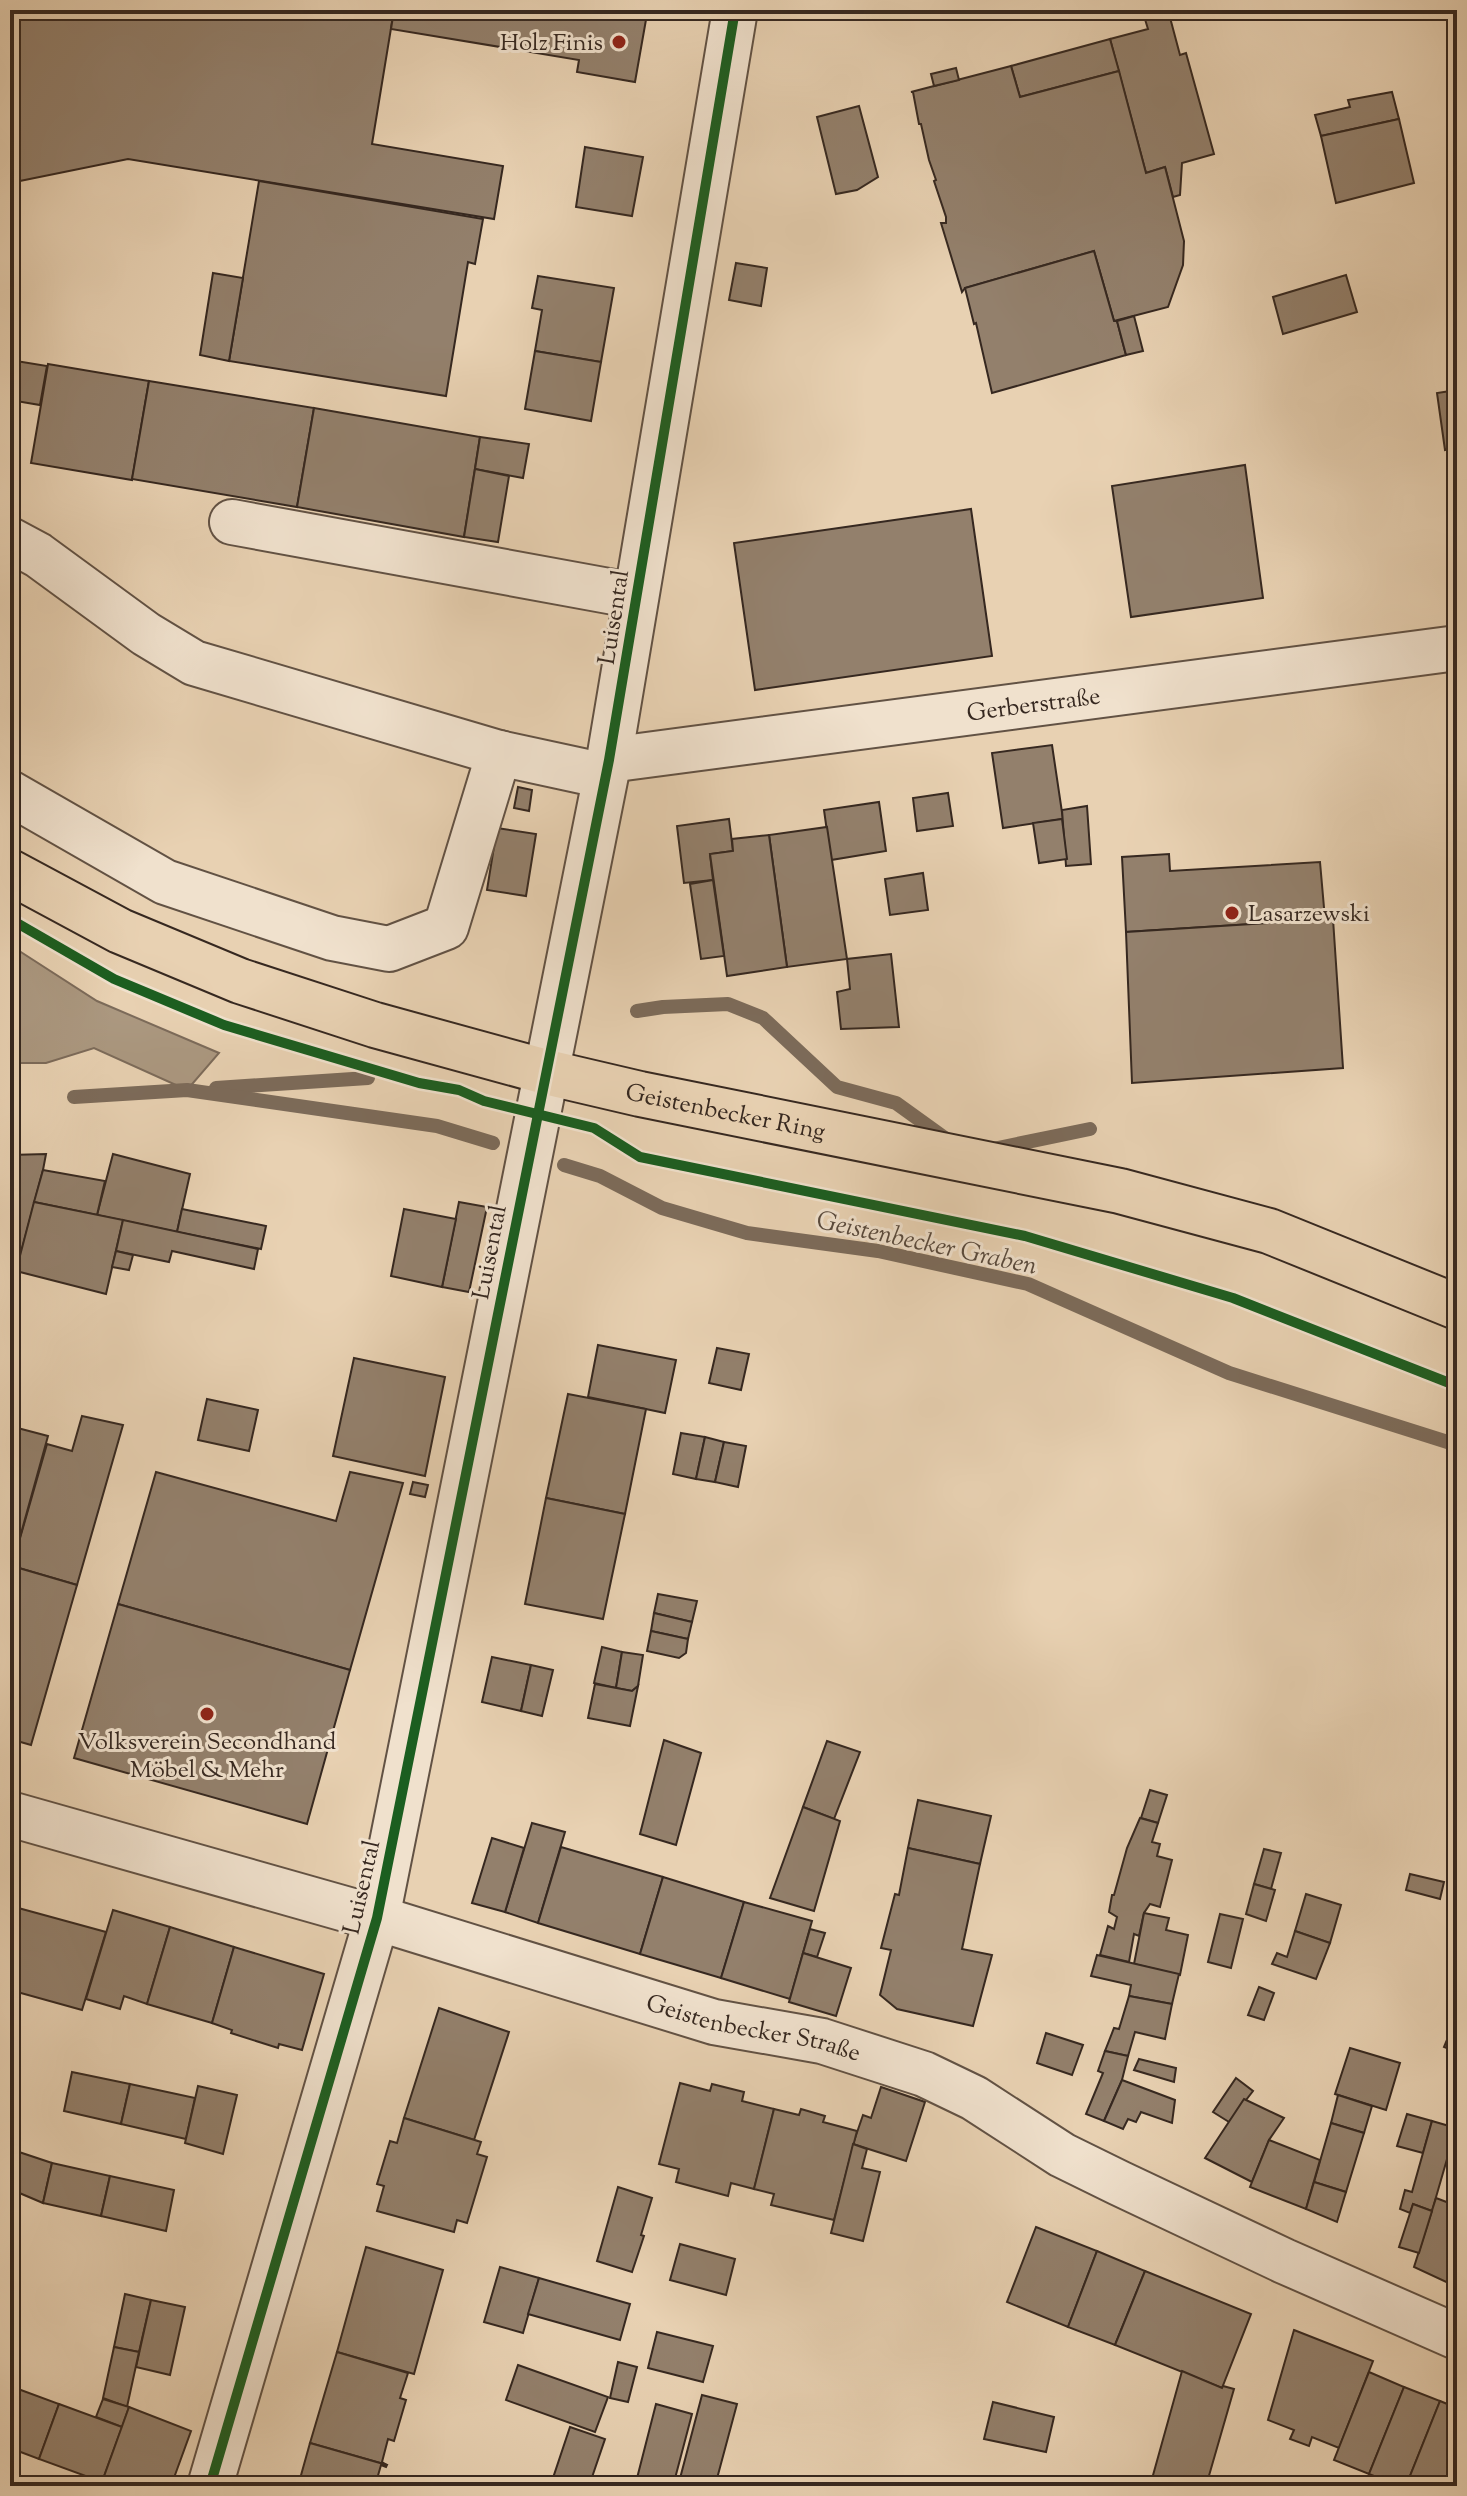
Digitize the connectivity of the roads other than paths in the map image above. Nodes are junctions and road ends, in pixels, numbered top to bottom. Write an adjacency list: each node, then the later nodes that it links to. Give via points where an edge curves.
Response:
1 (735, 10): 4 (street, Luisental)
2 (232, 522): 4 (street)
3 (10, 540): 6 (street, Gerberstraße, via 194,663)
4 (636, 596): 7 (street, Luisental)
5 (1457, 648): 7 (street, Gerberstraße)
6 (499, 753): 7 (street, Gerberstraße); 8 (street, via 446,927 389,949 332,938 165,882)
7 (607, 768): 10 (street, Luisental)
8 (10, 793)
9 (10, 872): 10 (main road, Geistenbecker Ring, via 120,931 240,981)
10 (546, 1072): 11 (main road, Geistenbecker Ring, via 1120,1191 1269,1231); 13 (street, Luisental)
11 (1457, 1307)
12 (10, 1814): 13 (street, Geistenbecker Straße)
13 (377, 1918): 14 (street, Geistenbecker Straße, via 714,2022 822,2041 924,2074 1015,2122 1062,2155); 15 (street, Luisental)
14 (1457, 2337)
15 (210, 2486)

